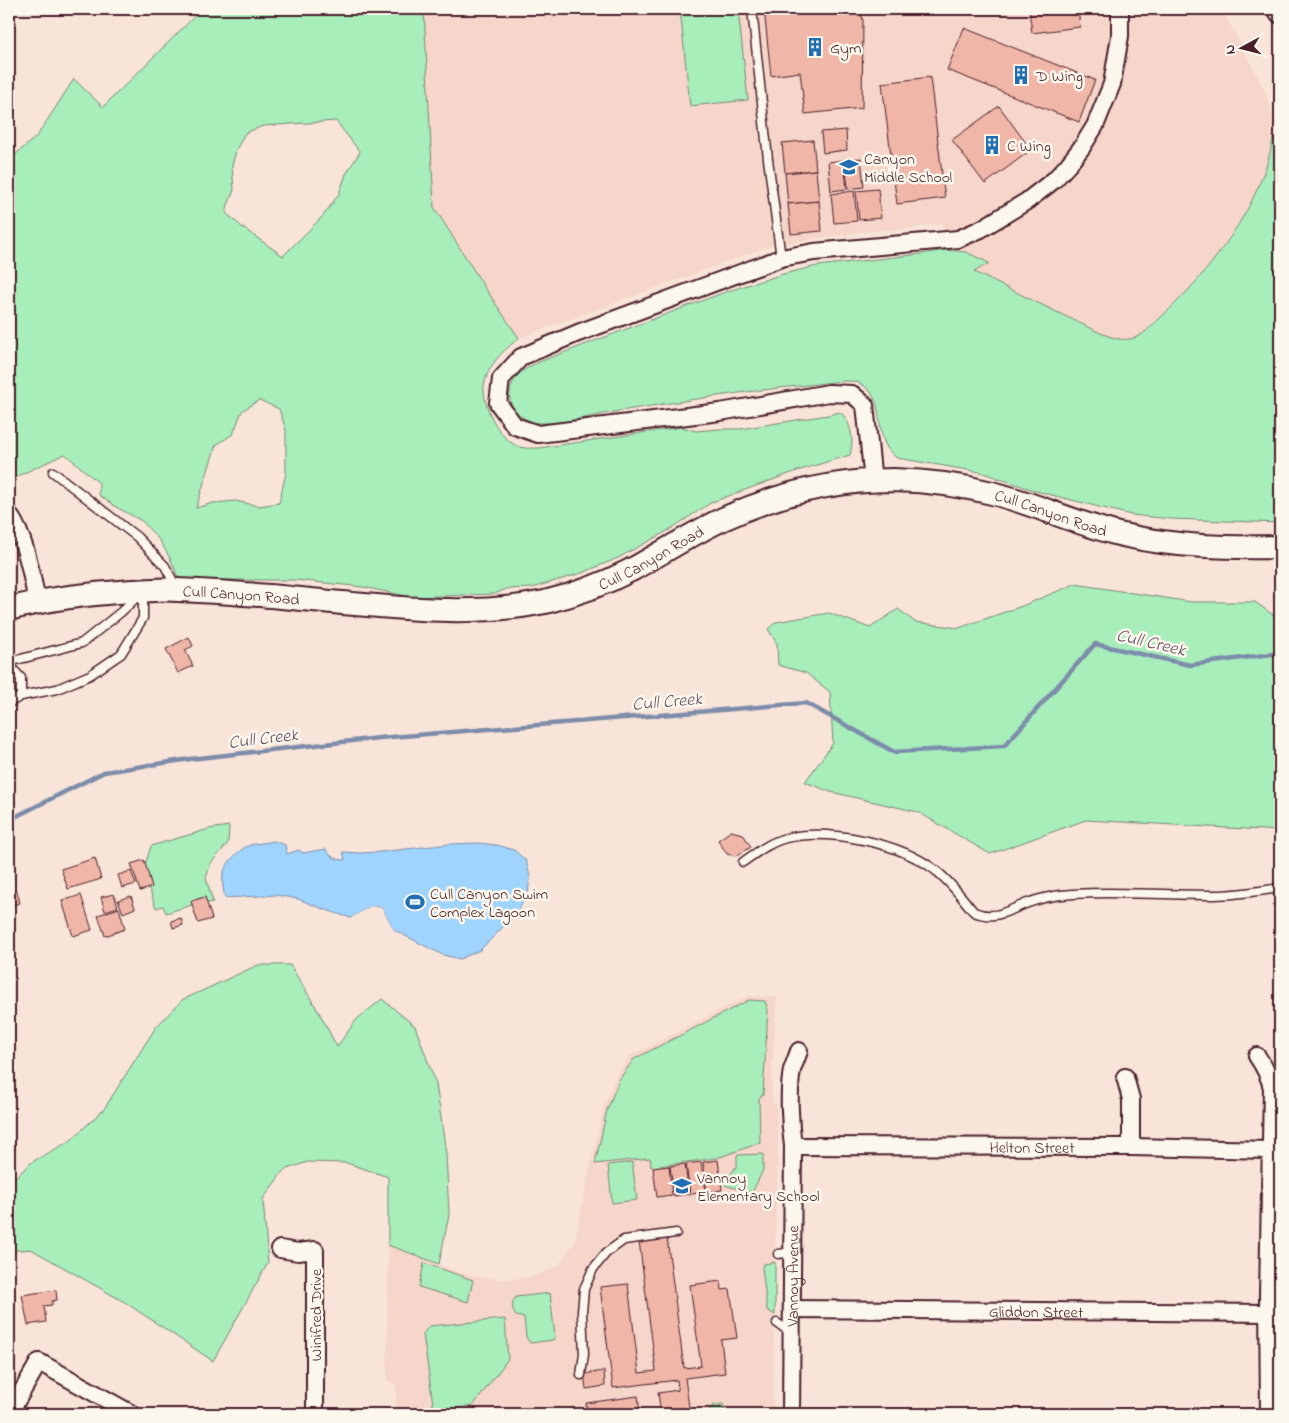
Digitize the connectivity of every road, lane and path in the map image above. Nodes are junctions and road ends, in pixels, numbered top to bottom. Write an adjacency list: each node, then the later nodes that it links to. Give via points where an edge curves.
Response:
1 (752, 9): 5 (lane)
2 (1120, 9): 5 (street, via 1120,36 1112,84 1095,126 1068,165 1027,202 958,239)
3 (1275, 9): 4 (street)
4 (1280, 15)
5 (781, 258): 7 (street, via 587,329 521,357 501,379 498,403 515,426 538,434 720,412 829,393 852,394 865,405)
6 (53, 472): 10 (lane, via 137,537 165,566)
7 (873, 481): 9 (street, Cull Canyon Road, via 965,487 1120,534 1158,542 1191,546); 10 (street, Cull Canyon Road, via 800,490 771,499 722,519 598,585 514,608 468,611 418,609)
8 (9, 514): 12 (street, via 22,542)
9 (1280, 547)
10 (177, 590): 11 (street, Cull Canyon Road)
11 (143, 591): 12 (street, Cull Canyon Road); 14 (lane, via 82,643); 15 (lane, via 143,618 121,654 90,675 57,689)
12 (37, 602): 13 (street, Cull Canyon Road)
13 (9, 609)
14 (9, 663): 15 (lane, via 21,678)
15 (20, 696): 16 (lane)
16 (9, 703)
17 (742, 862): 18 (lane, via 770,844 804,835 831,835 874,843 898,850 936,870 974,912 989,915 1004,914 1036,900 1071,894 1218,895)
18 (1280, 888)
19 (799, 1051): 22 (street, Vannoy Avenue, via 792,1070 791,1087)
20 (1256, 1056): 24 (street, via 1265,1067 1272,1088)
21 (1125, 1077): 23 (street, via 1131,1098)
22 (794, 1146): 23 (street, Helton Street); 27 (street, Vannoy Avenue, via 785,1253)
23 (1131, 1147): 24 (street, Helton Street)
24 (1270, 1150): 28 (street)
25 (676, 1234): 31 (lane, via 624,1240 606,1253 593,1269 584,1289)
26 (280, 1249): 34 (street, Winifred Drive, via 315,1250)
27 (792, 1309): 28 (street, Gliddon Street); 30 (street, Vannoy Avenue)
28 (1274, 1314): 36 (street)
29 (777, 1323): 30 (lane)
30 (792, 1334): 35 (street, Vannoy Avenue)
31 (581, 1375)
32 (9, 1414): 33 (street, via 38,1362)
33 (132, 1414)
34 (315, 1414)
35 (791, 1414)
36 (1268, 1414)

